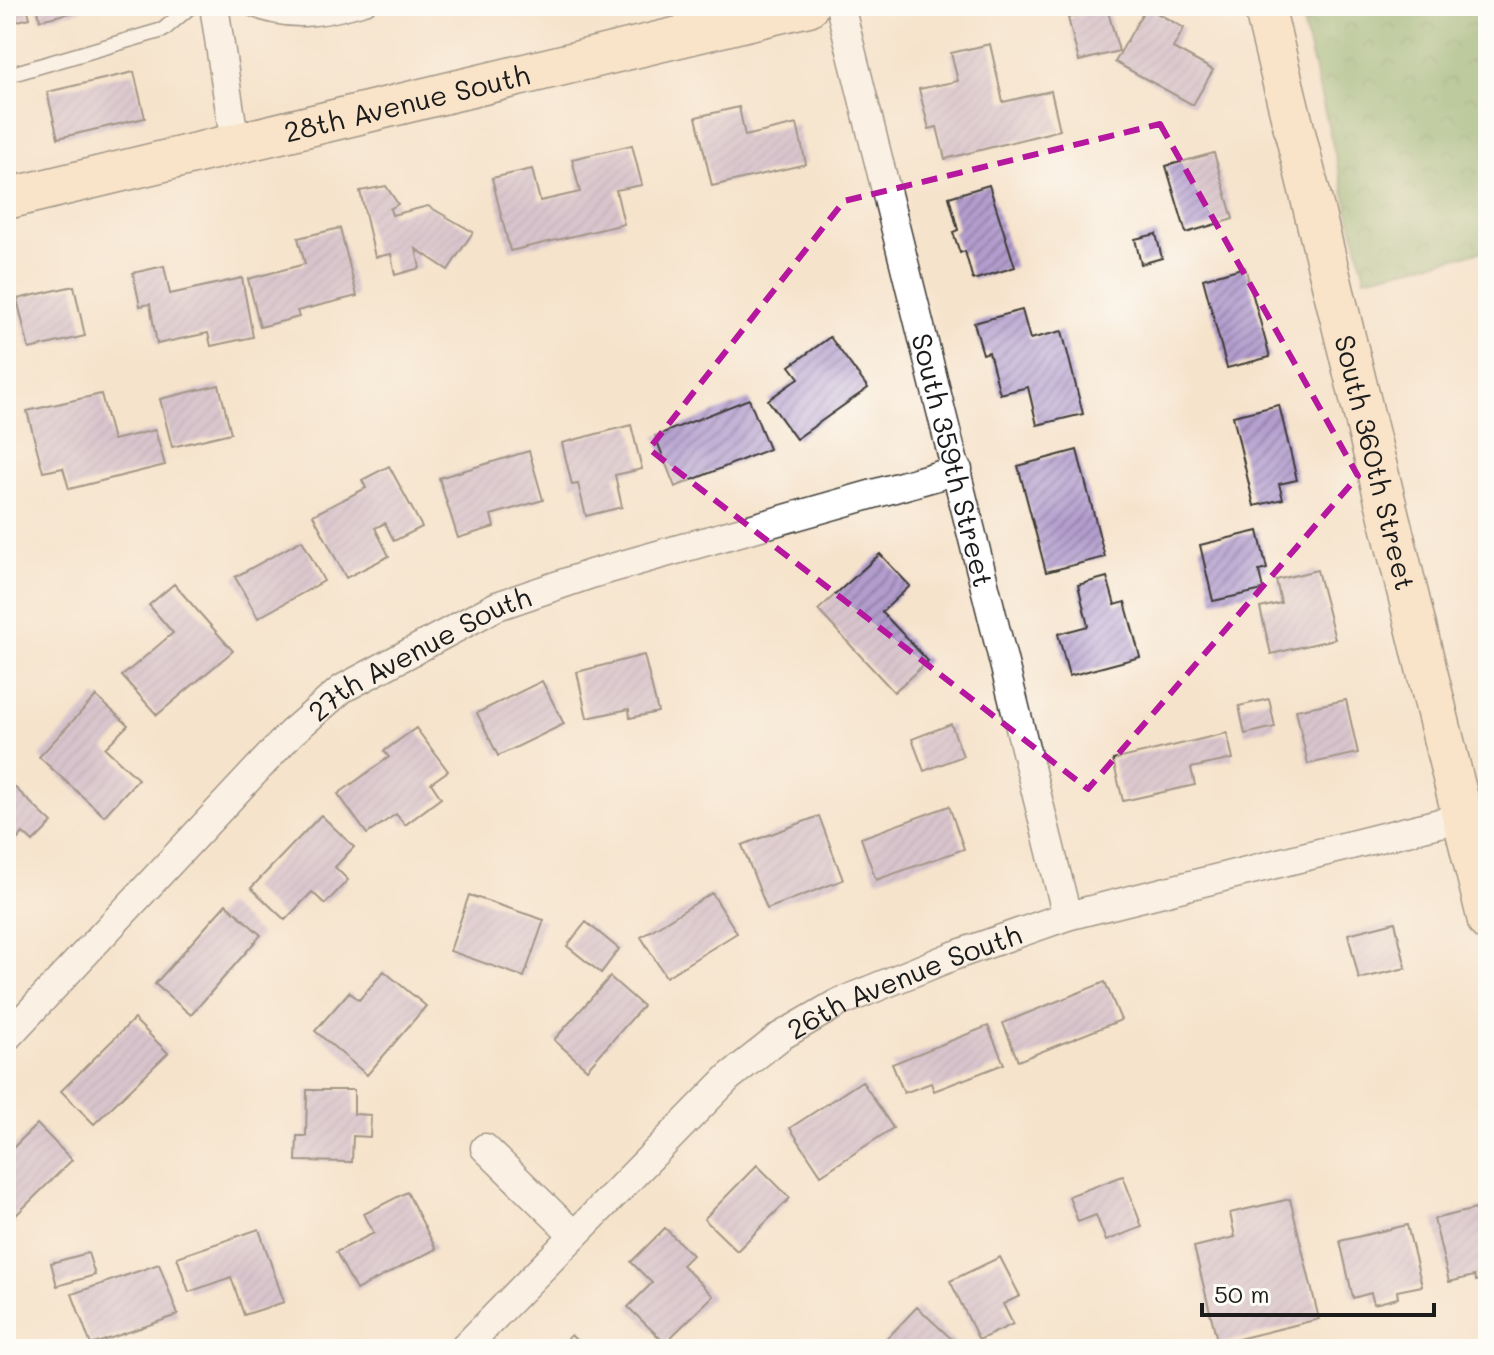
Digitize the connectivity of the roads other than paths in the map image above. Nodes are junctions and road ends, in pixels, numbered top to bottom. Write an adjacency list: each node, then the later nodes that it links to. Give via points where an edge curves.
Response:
1 (191, 6): 8 (lane, via 163,30)
2 (214, 6): 9 (street)
3 (245, 6): 4 (lane, via 265,16 324,20)
4 (368, 6)
5 (808, 6): 9 (street, 28th Avenue South)
6 (840, 6): 11 (street, South 359th Street)
7 (1264, 6): 12 (street, South 360th Street)
8 (12, 74)
9 (235, 144): 10 (street, 28th Avenue South)
10 (6, 199)
11 (958, 470): 13 (street, South 359th Street); 15 (street, 27th Avenue South, via 591,574 497,606 353,683 291,733)
12 (1463, 817): 13 (street, 26th Avenue South); 14 (street, South 360th Street)
13 (1067, 916): 17 (street, 26th Avenue South, via 838,1003 781,1036 688,1116)
14 (1488, 921)
15 (6, 1038)
16 (485, 1148): 17 (street)
17 (574, 1235): 18 (street, 26th Avenue South)
18 (463, 1349)

